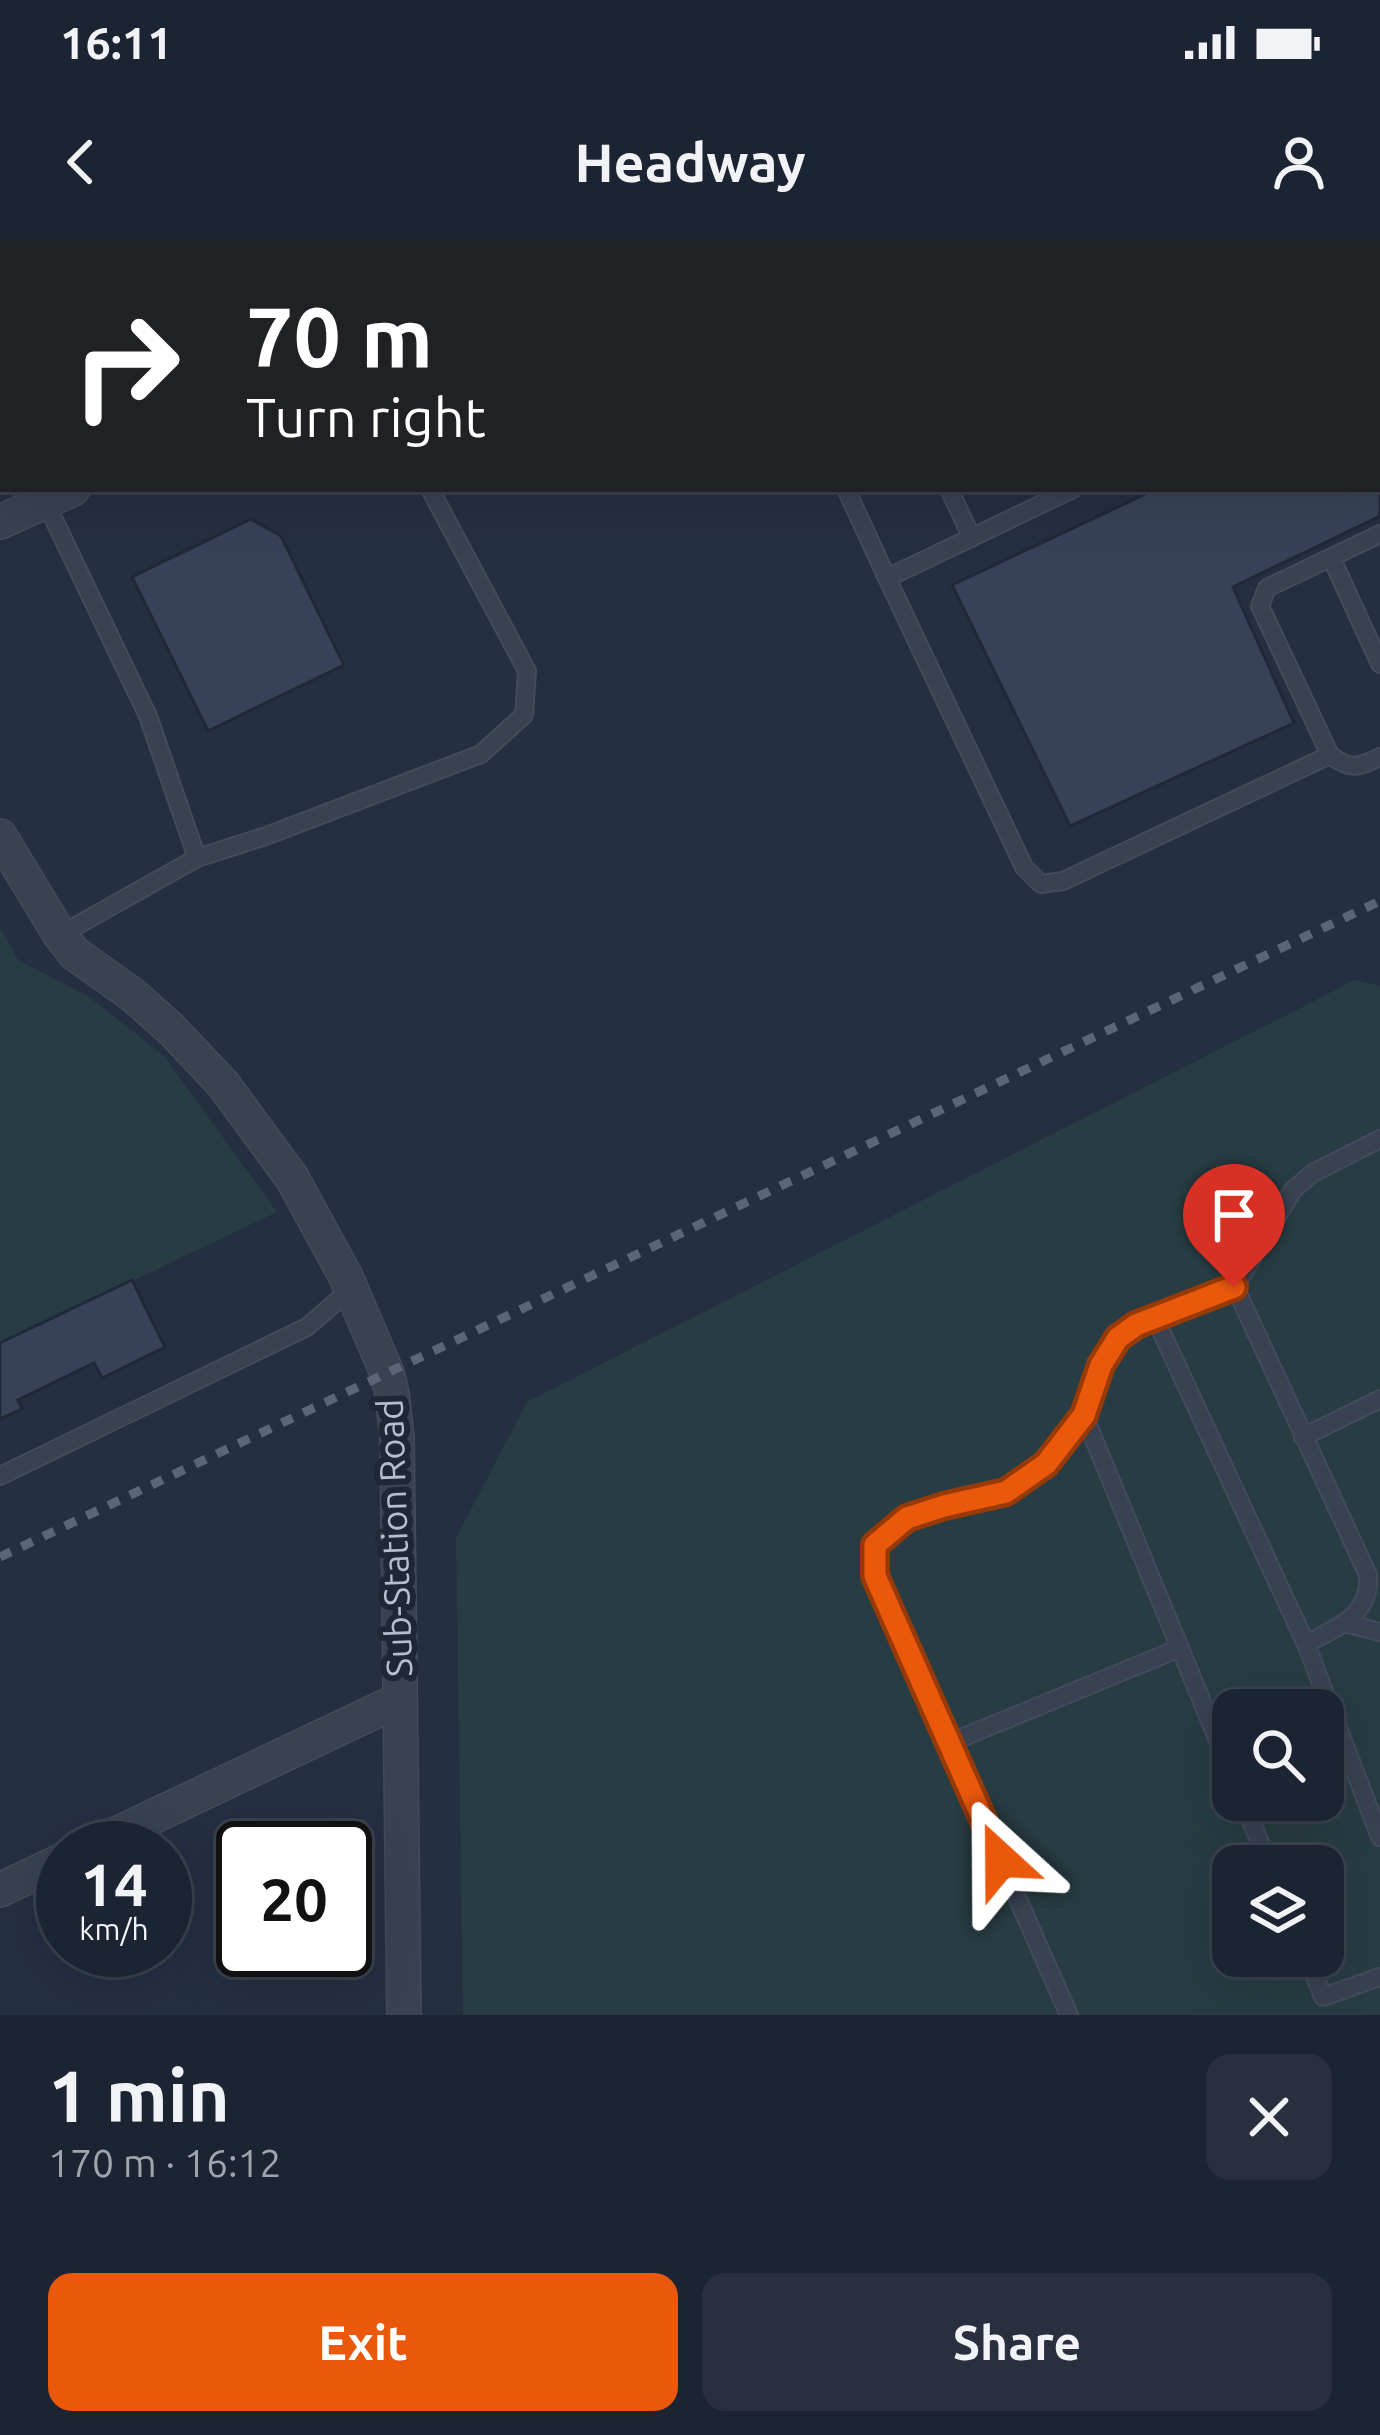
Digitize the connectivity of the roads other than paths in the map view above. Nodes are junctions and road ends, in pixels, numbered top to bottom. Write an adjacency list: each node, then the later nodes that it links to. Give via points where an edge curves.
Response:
1 (432, 492): 15 (lane, via 527,671 524,715 482,754)
2 (846, 492): 10 (lane)
3 (950, 492): 8 (lane)
4 (1067, 492): 8 (lane)
5 (59, 495): 6 (street); 15 (lane)
6 (0, 522)
7 (1380, 534): 9 (lane)
8 (972, 538): 10 (lane)
9 (1331, 557): 11 (lane); 12 (lane, via 1267,588 1260,606)
10 (887, 578): 12 (lane, via 1024,867 1041,884 1064,881)
11 (1380, 664)
12 (1330, 754): 13 (lane, via 1344,766)
13 (1380, 758)
14 (1, 839): 16 (street, Sub-Station Road)
15 (197, 858): 16 (lane)
16 (60, 935): 19 (street, Sub-Station Road, via 172,1029 223,1084 292,1178)
17 (1380, 1138): 18 (lane, via 1294,1190)
18 (1234, 1287): 20 (lane); 23 (lane)
19 (351, 1289): 24 (lane, via 307,1327); 29 (street, Sub-Station Road, via 392,1394)
20 (1155, 1318): 22 (lane, via 1118,1338); 27 (lane)
21 (1380, 1399): 23 (lane)
22 (1084, 1415): 28 (lane); 31 (lane, via 1046,1464 1006,1492 907,1518 875,1545 875,1576)
23 (1304, 1437): 25 (lane, via 1367,1575 1362,1607)
24 (0, 1476)
25 (1344, 1623): 26 (lane); 27 (lane)
26 (1380, 1632)
27 (1306, 1644): 33 (lane)
28 (1180, 1648): 30 (lane); 31 (lane)
29 (399, 1700): 32 (street); 38 (street, Sub-Station Road)
30 (1212, 1726)
31 (950, 1743): 39 (lane)
32 (145, 1821)
33 (1380, 1837)
34 (36, 1873): 35 (street)
35 (0, 1890)
36 (1315, 1977): 37 (lane, via 1323,1996)
37 (1380, 1977)
38 (404, 2015)
39 (1069, 2015)

